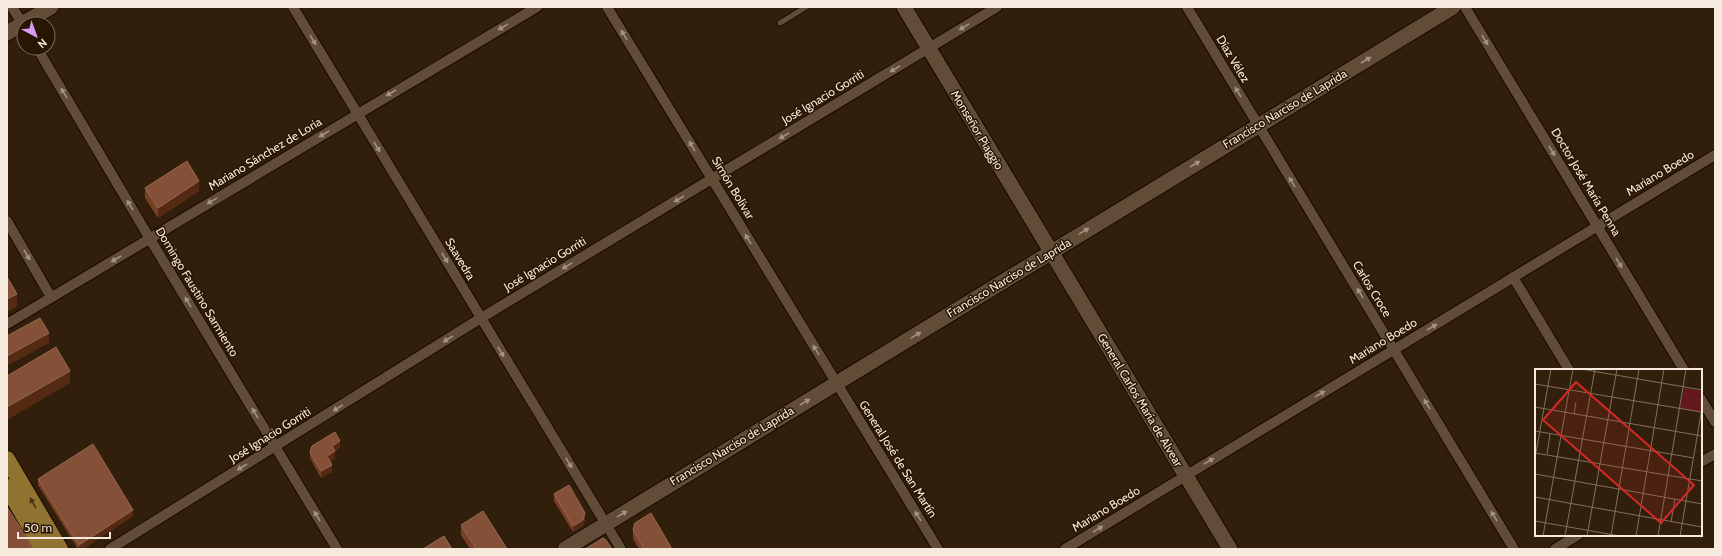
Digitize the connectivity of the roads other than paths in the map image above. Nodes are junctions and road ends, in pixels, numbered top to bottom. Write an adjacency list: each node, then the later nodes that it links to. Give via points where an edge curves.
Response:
1 (12, 7): 12 (street)
2 (51, 7): 13 (street)
3 (293, 7): 19 (street, Saavedra, one-way to 19)
4 (536, 7): 19 (street, Mariano Sánchez de Loria, one-way to 19)
5 (607, 7): 22 (street, Simón Bolívar, one-way to 5)
6 (806, 7): 14 (lane)
7 (904, 7): 17 (street, Monseñor Piaggio)
8 (997, 7): 17 (street, José Ignacio Gorriti, one-way to 17)
9 (1186, 7): 20 (street, Díaz Vélez, one-way to 9)
10 (1453, 7): 20 (street, Francisco Narciso de Laprida, one-way to 10)
11 (1464, 7): 24 (street, Doctor José María Penna, one-way to 24)
12 (18, 16)
13 (37, 16)
14 (780, 23)
15 (16, 28): 16 (street)
16 (7, 33)
17 (929, 48): 22 (street, José Ignacio Gorriti, one-way to 22); 26 (street, Monseñor Piaggio)
18 (42, 56): 25 (street, Domingo Faustino Sarmiento, one-way to 18)
19 (357, 114): 25 (street, Mariano Sánchez de Loria, one-way to 25); 29 (street, Saavedra, one-way to 29)
20 (1258, 125): 26 (street, Francisco Narciso de Laprida, one-way to 20); 31 (street, Carlos Croce, one-way to 20)
21 (1715, 155): 24 (street, Mariano Boedo)
22 (712, 179): 29 (street, José Ignacio Gorriti, one-way to 29); 34 (street, Simón Bolívar, one-way to 22)
23 (7, 221): 28 (street, one-way to 28)
24 (1598, 226): 27 (street, Mariano Boedo); 33 (street, Doctor José María Penna, one-way to 33)
25 (150, 239): 28 (street, Mariano Sánchez de Loria, one-way to 28); 37 (street, Domingo Faustino Sarmiento, one-way to 25)
26 (1051, 252): 34 (street, Francisco Narciso de Laprida, one-way to 26); 41 (street, General Carlos María de Alvear)
27 (1513, 277): 31 (street, Mariano Boedo, one-way to 27); 32 (street)
28 (51, 297): 30 (street, Mariano Sánchez de Loria)
29 (481, 318): 37 (street, José Ignacio Gorriti, one-way to 37); 43 (street, Saavedra, one-way to 43)
30 (7, 324)
31 (1394, 350): 41 (street, Mariano Boedo, one-way to 31); 54 (street, Carlos Croce, one-way to 31)
32 (1568, 369)
33 (1683, 369)
34 (836, 383): 43 (street, Francisco Narciso de Laprida, one-way to 34); 51 (street, General José de San Martín, one-way to 34)
35 (1702, 401): 36 (street)
36 (1715, 422)
37 (275, 447): 47 (street, José Ignacio Gorriti, one-way to 47); 48 (street, Domingo Faustino Sarmiento, one-way to 37)
38 (1715, 454): 40 (street)
39 (7, 459): 46 (main road, one-way to 39)
40 (1702, 461)
41 (1186, 476): 52 (street, Mariano Boedo, one-way to 41); 53 (street, General Carlos María de Alvear)
42 (7, 487): 45 (main road)
43 (605, 524): 49 (street, Francisco Narciso de Laprida); 50 (street, Saavedra)
44 (1576, 536): 55 (street)
45 (43, 549)
46 (60, 549)
47 (110, 549)
48 (337, 549)
49 (565, 549)
50 (621, 549)
51 (938, 549)
52 (1065, 549)
53 (1230, 549)
54 (1514, 549)
55 (1555, 549)

